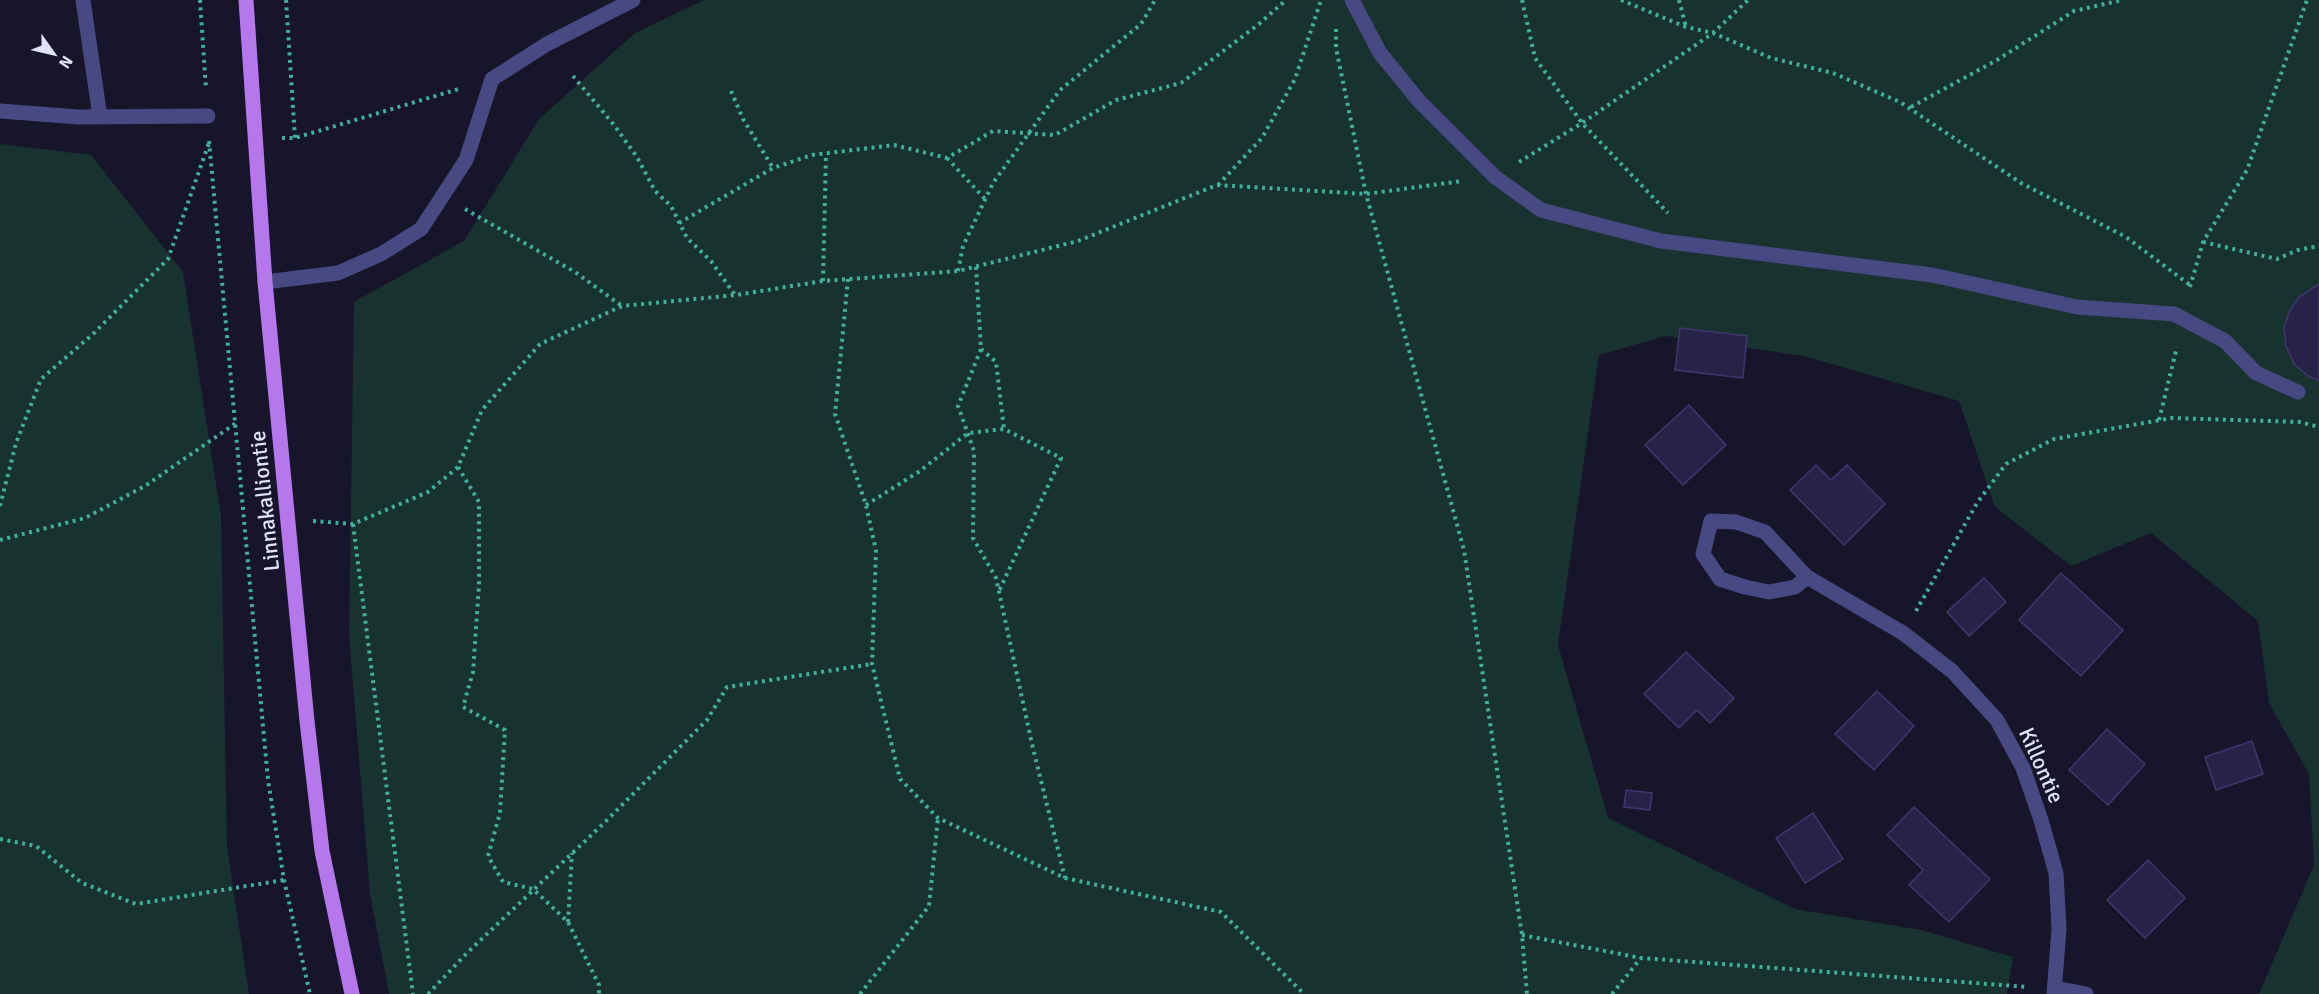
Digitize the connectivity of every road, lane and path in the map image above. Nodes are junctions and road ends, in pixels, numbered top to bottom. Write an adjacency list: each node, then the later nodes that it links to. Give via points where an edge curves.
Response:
1 (83, 0): 26 (street)
2 (200, 0): 25 (path)
3 (246, 0): 46 (main road, Linnakalliontie)
4 (286, 0): 21 (path, via 295,138)
5 (633, 0): 21 (street, via 547,44)
6 (1155, 0): 28 (path, via 1141,24 1060,90)
7 (1286, 0): 28 (path, via 1181,83 1116,100 1055,135)
8 (1321, 0): 34 (path, via 1295,79 1262,138)
9 (1352, 0): 33 (street, via 1380,53 1419,101)
10 (1522, 0): 27 (path, via 1535,58)
11 (1621, 0): 18 (path)
12 (1679, 0): 18 (path)
13 (1748, 0): 16 (path)
14 (2122, 0): 23 (path, via 2074,11 1998,60)
15 (2307, 0): 39 (path, via 2247,170)
16 (1742, 2): 19 (path)
17 (1336, 19): 35 (path, via 1336,48)
18 (1686, 27): 19 (path)
19 (1713, 33): 23 (path, via 1770,58 1833,73); 27 (path)
20 (573, 76): 38 (path, via 614,125)
21 (492, 79): 36 (street, via 466,160)
22 (731, 91): 32 (path)
23 (1911, 107): 47 (path, via 2021,183 2126,237)
24 (0, 111): 26 (street)
25 (207, 116): 26 (street); 29 (path)
26 (100, 117)
27 (1582, 123): 33 (path); 40 (path)
28 (1029, 134): 31 (path, via 993,131); 37 (path)
29 (209, 142): 54 (path); 60 (path, via 168,259 93,334 41,379 16,443)
30 (826, 154): 31 (path, via 894,145); 32 (path); 45 (path)
31 (947, 158): 37 (path)
32 (773, 168): 38 (path)
33 (1495, 177): 35 (path); 40 (street, via 1541,210 1661,242)
34 (1217, 186): 35 (path); 42 (path, via 1077,241)
35 (1366, 194): 75 (path, via 1464,550)
36 (443, 197): 46 (street, via 421,228 381,254 338,273); 49 (path, via 575,272)
37 (986, 199): 43 (path, via 963,246)
38 (680, 223): 48 (path, via 687,238 711,261)
39 (2203, 242): 41 (path, via 2277,259); 47 (path)
40 (1697, 244): 50 (street, via 1932,275 2077,308 2174,314)
41 (2319, 246)
42 (976, 267): 43 (path); 51 (path)
43 (958, 271): 44 (path)
44 (848, 279): 45 (path); 59 (path, via 835,414)
45 (823, 281): 48 (path)
46 (265, 282): 61 (main road, Linnakalliontie)
47 (2190, 285): 50 (path)
48 (736, 295): 49 (path)
49 (622, 306): 58 (path, via 540,344 482,410)
50 (2184, 318): 52 (street, via 2225,341 2256,373); 53 (path)
51 (981, 349): 56 (path, via 996,362); 57 (path, via 958,406)
52 (2298, 392)
53 (2159, 420): 55 (path, via 2300,422); 65 (path, via 2054,439 2006,464 1977,503)
54 (236, 423): 63 (path, via 145,486 85,518); 72 (path, via 268,780)
55 (2319, 427)
56 (1004, 429): 57 (path); 66 (path, via 1061,458)
57 (968, 434): 59 (path); 66 (path, via 974,451 973,538 996,578)
58 (458, 467): 62 (path, via 428,492); 73 (path, via 478,502 479,585 473,672 463,707 505,730 500,813 488,856 503,882)
59 (866, 505): 67 (path, via 876,551)
60 (0, 506)
61 (289, 519): 62 (path); 79 (main road, Linnakalliontie, via 322,850)
62 (352, 524): 80 (path)
63 (0, 540)
64 (1807, 577): 64 (street, Killontie, via 1765,532 1736,522 1711,521 1703,554 1720,579 1769,592 1795,587); 77 (street, Killontie, via 1903,633 1952,671 1997,720 2024,768 2056,873 2059,929)
65 (1932, 582)
66 (999, 591): 71 (path)
67 (872, 664): 68 (path, via 900,779); 70 (path, via 727,687 707,720)
68 (938, 818): 71 (path); 83 (path, via 929,906)
69 (0, 839): 72 (path, via 36,846 82,883 136,904)
70 (572, 853): 73 (path); 74 (path)
71 (1065, 878): 84 (path, via 1221,912)
72 (284, 880): 78 (path)
73 (533, 889): 74 (path); 81 (path)
74 (568, 922): 82 (path, via 599,985)
75 (1522, 935): 76 (path); 85 (path)
76 (1641, 958): 77 (path); 86 (path)
77 (2055, 991): 87 (street)
78 (310, 994)
79 (352, 994)
80 (413, 994)
81 (429, 994)
82 (599, 994)
83 (860, 994)
84 (1304, 994)
85 (1527, 994)
86 (1612, 994)
87 (2086, 994)

